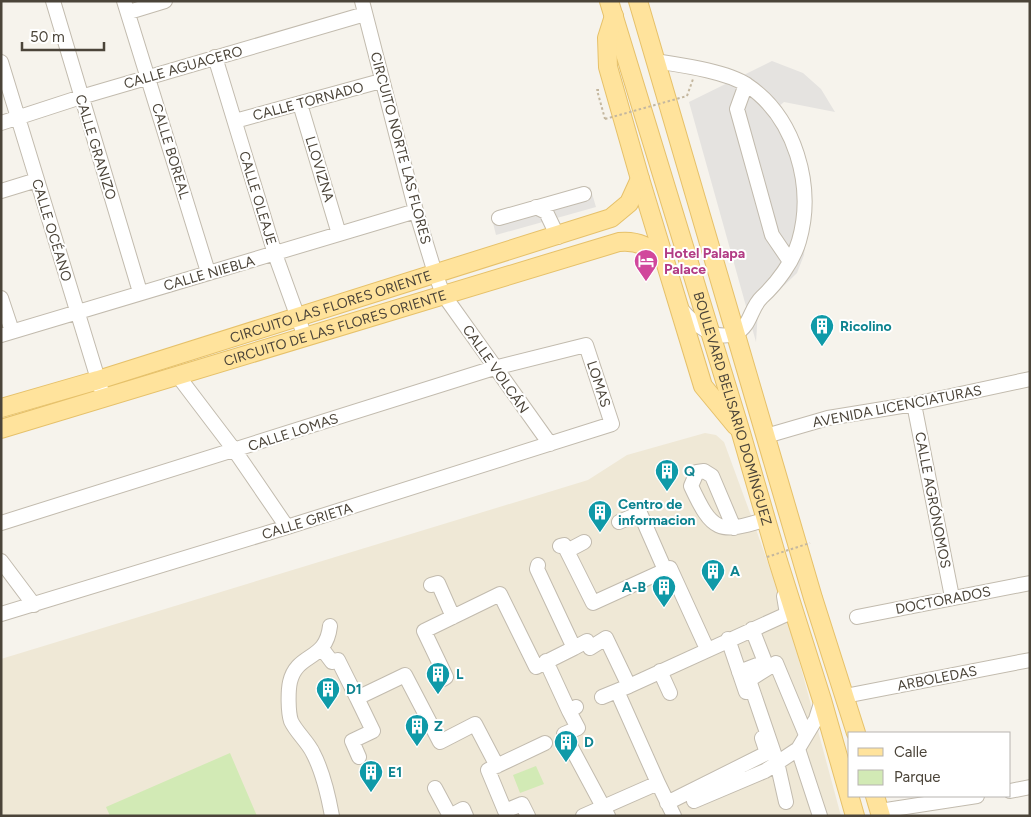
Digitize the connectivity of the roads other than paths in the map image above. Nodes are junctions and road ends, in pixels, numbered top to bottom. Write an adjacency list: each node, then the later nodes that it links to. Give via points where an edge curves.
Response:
1 (53, 1): 13 (street, CALLE GRANIZO)
2 (165, 1): 4 (street)
3 (638, 1): 8 (main road, BOULEVARD BELISARIO DOMÍNGUEZ)
4 (126, 7): 10 (street, CALLE BOREAL)
5 (364, 8): 7 (street, CALLE AGUACERO); 11 (street, CIRCUITO NORTE LAS FLORES)
6 (612, 8): 18 (main road, via 607,38 608,67); 38 (main road, BOULEVARD BELISARIO DOMÍNGUEZ)
7 (215, 57): 10 (street, CALLE AGUACERO); 16 (street, CALLE OLEAJE)
8 (655, 61): 12 (street, via 697,67); 40 (main road, BOULEVARD BELISARIO DOMÍNGUEZ)
9 (1, 62): 15 (street, CALLE OCÉANO)
10 (149, 78): 13 (street, CALLE AGUACERO); 30 (street, CALLE BOREAL)
11 (381, 81): 14 (street, CALLE TORNADO); 23 (street, CIRCUITO NORTE LAS FLORES)
12 (746, 84): 29 (street, via 737,109 772,235); 29 (street, via 771,105 797,149 806,199 799,242)
13 (81, 97): 15 (street, CALLE AGUACERO); 32 (street, CALLE GRANIZO)
14 (300, 104): 16 (street, CALLE TORNADO); 25 (street, LLOVIZNA)
15 (18, 118): 17 (street, CALLE AGUACERO); 19 (street, CALLE OCÉANO)
16 (235, 121): 27 (street, CALLE OLEAJE)
17 (1, 123)
18 (640, 179): 26 (main road, CIRCUITO LAS FLORES ORIENTE, via 636,192 622,211); 28 (main road)
19 (37, 180): 20 (street); 36 (street, CALLE OCÉANO)
20 (1, 191)
21 (584, 194): 22 (street)
22 (536, 207): 24 (street); 26 (street, via 546,212)
23 (416, 211): 25 (street, CALLE NIEBLA); 31 (street, CIRCUITO NORTE LAS FLORES)
24 (499, 218)
25 (339, 234): 27 (street, CALLE NIEBLA)
26 (558, 237): 31 (main road, CIRCUITO LAS FLORES ORIENTE)
27 (275, 254): 30 (street, CALLE NIEBLA); 37 (street, CALLE OLEAJE)
28 (664, 260): 33 (main road, CIRCUITO DE LAS FLORES ORIENTE, via 644,244 631,240 618,242); 35 (main road)
29 (789, 260): 40 (street, via 777,283 756,302 746,327)
30 (208, 272): 32 (street, CALLE NIEBLA)
31 (435, 273): 33 (street, CIRCUITO NORTE LAS FLORES); 37 (main road, CIRCUITO LAS FLORES ORIENTE)
32 (140, 292): 36 (street, CALLE NIEBLA)
33 (444, 294): 41 (main road, CIRCUITO DE LAS FLORES ORIENTE); 43 (street, CALLE VOLCÁN)
34 (1, 298): 39 (street)
35 (679, 307): 38 (street, via 694,324); 52 (main road, via 703,386)
36 (78, 312): 39 (street, CALLE NIEBLA); 46 (street, CALLE OCÉANO)
37 (297, 316): 41 (street, CALLE OLEAJE); 46 (main road, CIRCUITO LAS FLORES ORIENTE)
38 (710, 331): 40 (street, via 720,335); 52 (main road, BOULEVARD BELISARIO DOMÍNGUEZ)
39 (6, 333)
40 (735, 333): 54 (main road, BOULEVARD BELISARIO DOMÍNGUEZ)
41 (305, 336): 44 (main road, CIRCUITO DE LAS FLORES ORIENTE)
42 (586, 345): 43 (street, CALLE LOMAS); 50 (street, LOMAS)
43 (494, 368): 53 (street, CALLE VOLCÁN); 55 (street, CALLE LOMAS)
44 (178, 376): 47 (main road, CIRCUITO DE LAS FLORES ORIENTE); 55 (street)
45 (1030, 379): 48 (street, AVENIDA LICENCIATURAS)
46 (98, 380): 47 (street, CALLE OCÉANO); 49 (main road, CIRCUITO LAS FLORES ORIENTE)
47 (104, 398): 51 (main road, CIRCUITO DE LAS FLORES ORIENTE)
48 (914, 404): 54 (street, AVENIDA LICENCIATURAS, via 828,418); 69 (street, CALLE AGRÓNOMOS)
49 (1, 408)
50 (612, 424): 53 (street, CALLE GRIETA)
51 (1, 429)
52 (741, 433): 56 (main road, BOULEVARD BELISARIO DOMÍNGUEZ)
53 (550, 444): 60 (street, CALLE GRIETA)
54 (768, 444): 56 (main road); 87 (main road, BOULEVARD BELISARIO DOMÍNGUEZ)
55 (235, 450): 58 (street, CALLE LOMAS); 60 (street)
56 (749, 458): 57 (main road, BOULEVARD BELISARIO DOMÍNGUEZ)
57 (767, 519): 61 (street); 63 (main road, BOULEVARD BELISARIO DOMÍNGUEZ)
58 (1, 522)
59 (619, 522): 66 (street, via 642,510)
60 (287, 528): 70 (street, CALLE GRIETA)
61 (734, 528)
62 (584, 542): 66 (street, via 564,548 593,603)
63 (773, 559): 75 (street, via 787,614); 90 (main road, BOULEVARD BELISARIO DOMÍNGUEZ)
64 (1, 561): 70 (street)
65 (538, 565): 77 (street)
66 (665, 570): 78 (street, via 670,568)
67 (438, 583): 72 (street)
68 (1030, 583): 69 (street, DOCTORADOS)
69 (952, 597): 73 (street, DOCTORADOS)
70 (34, 605): 71 (street, CALLE GRIETA)
71 (1, 614)
72 (453, 617): 81 (street, via 500,594 520,623 536,667); 84 (street, via 424,631 446,677)
73 (857, 617)
74 (330, 626): 79 (street, via 329,639)
75 (752, 628): 76 (street); 83 (street, via 765,662)
76 (728, 639): 78 (street); 83 (street)
77 (574, 648): 81 (street); 85 (street, via 587,641 590,648 606,638)
78 (707, 649): 82 (street)
79 (323, 650): 89 (street, via 332,662 338,660); 110 (street, via 293,671 289,684 291,721 314,753)
80 (1030, 660): 87 (street, ARBOLEDAS)
81 (546, 661): 109 (street, via 573,709 578,728 564,734)
82 (660, 671): 85 (street); 86 (street)
83 (739, 672): 106 (street, via 767,753)
84 (442, 679)
85 (623, 688): 88 (street); 98 (street)
86 (670, 693)
87 (845, 696): 91 (main road, BOULEVARD BELISARIO DOMÍNGUEZ)
88 (602, 697)
89 (357, 698): 95 (street, via 373,731 352,741); 97 (street, via 405,675 440,742 475,724)
90 (822, 700): 92 (street); 101 (main road, BOULEVARD BELISARIO DOMÍNGUEZ)
91 (856, 732)
92 (806, 735): 94 (street); 96 (street, via 776,663 749,680)
93 (545, 743): 97 (street)
94 (798, 749): 96 (street); 116 (street)
95 (359, 756)
96 (777, 762): 105 (street, via 765,771); 107 (street)
97 (496, 766): 113 (street, via 488,770 505,811 522,804)
98 (658, 783): 106 (street); 109 (street)
99 (435, 788): 111 (street)
100 (1030, 788): 102 (street)
101 (848, 791)
102 (1011, 791)
103 (850, 797): 117 (main road, BOULEVARD BELISARIO DOMÍNGUEZ)
104 (968, 797): 108 (street)
105 (694, 801)
106 (667, 802): 115 (street)
107 (786, 802)
108 (879, 807)
109 (606, 811): 114 (street)
110 (332, 816)
111 (450, 816): 112 (street, via 463,809)
112 (466, 816)
113 (528, 816)
114 (583, 816)
115 (674, 816)
116 (820, 816)
117 (855, 816)

